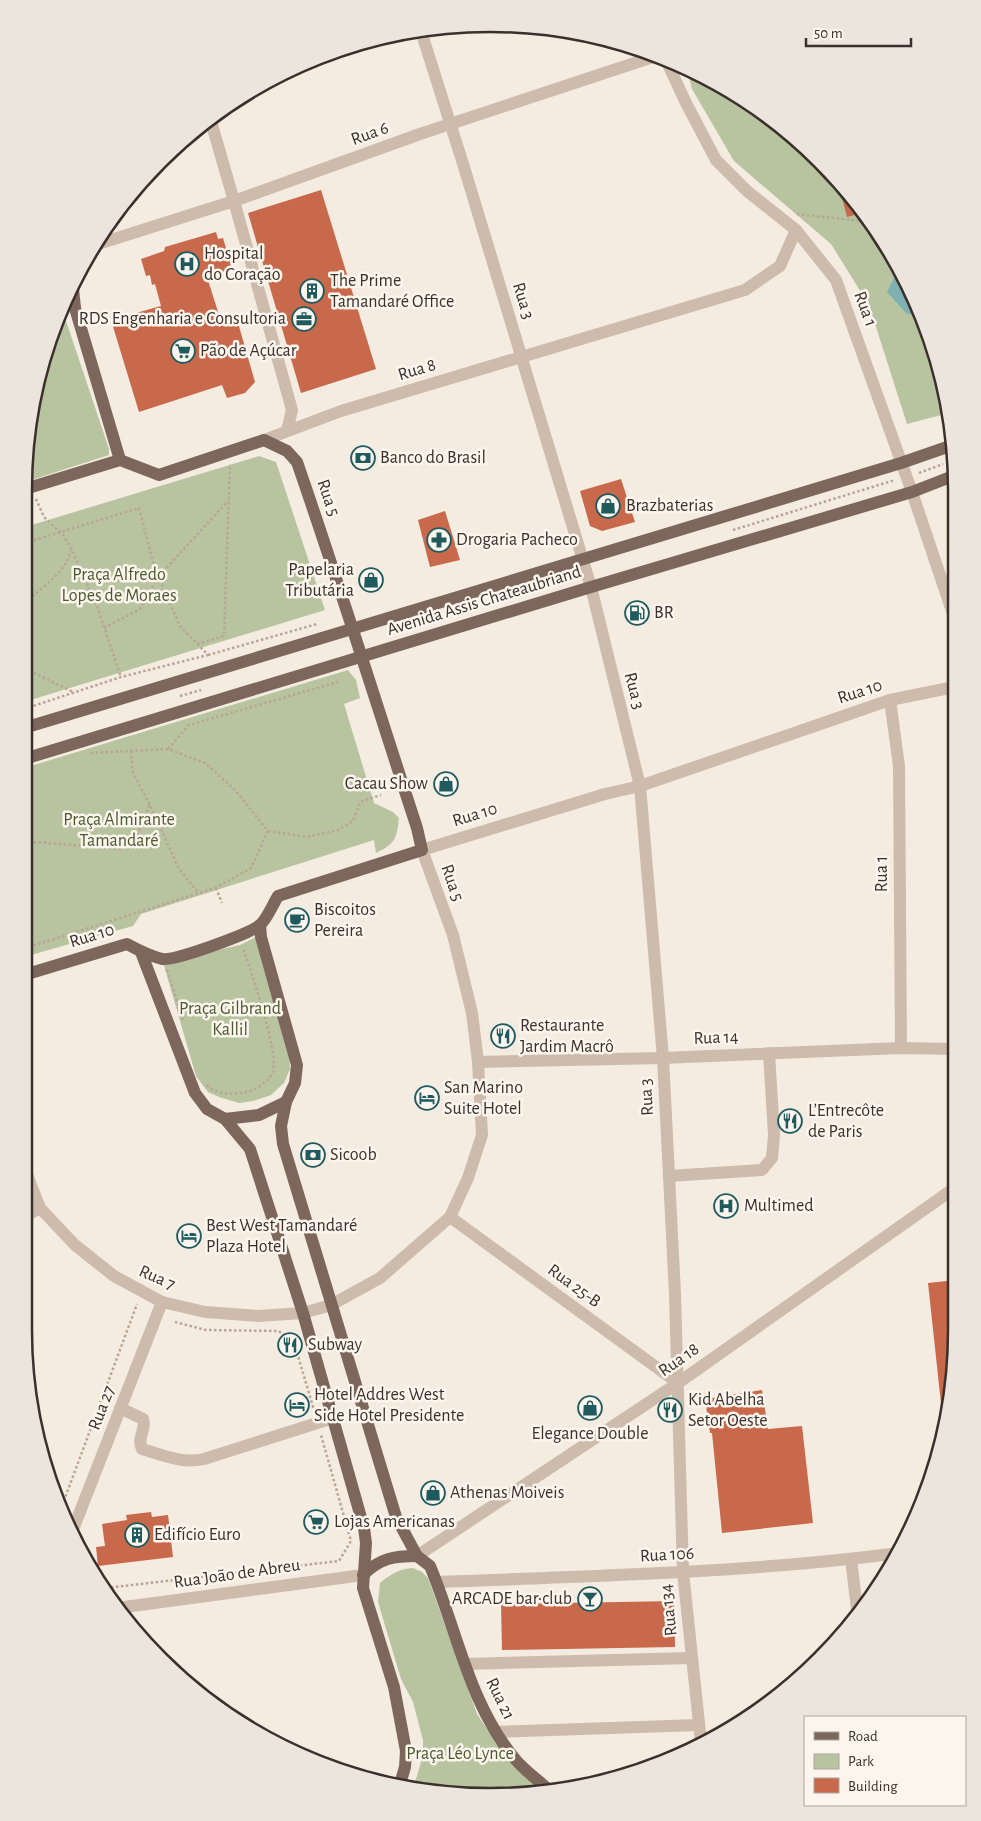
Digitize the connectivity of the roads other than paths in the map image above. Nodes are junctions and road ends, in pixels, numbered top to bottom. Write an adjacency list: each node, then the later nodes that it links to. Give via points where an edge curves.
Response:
1 (423, 37): 4 (street, Rua 3)
2 (645, 60): 4 (street, Rua 6)
3 (670, 69): 7 (street, Rua 1, via 716,160 747,191)
4 (450, 125): 6 (street, Rua 6); 10 (street, Rua 3)
5 (212, 127): 6 (street)
6 (234, 201): 8 (street, Rua 6); 11 (street, via 292,410)
7 (796, 230): 10 (street, Rua 8, via 780,266 745,290); 15 (street, Rua 1, via 836,280)
8 (107, 241)
9 (71, 306): 14 (main road)
10 (522, 356): 11 (street, Rua 8, via 341,411); 19 (street, Rua 3)
11 (287, 431): 12 (street, Rua 8)
12 (264, 440): 14 (main road, Rua 8, via 158,475); 22 (main road, Rua 5, via 287,451 297,462)
13 (947, 447): 15 (main road, Avenida Assis Chateaubriand)
14 (120, 460): 17 (main road)
15 (901, 463): 18 (street, Rua 1); 19 (main road, Avenida Assis Chateaubriand)
16 (948, 478): 18 (main road, Avenida Assis Chateaubriand)
17 (32, 487)
18 (912, 492): 20 (main road, Avenida Assis Chateaubriand); 21 (street, Rua 1)
19 (582, 560): 20 (street, Rua 3); 22 (main road, Avenida Assis Chateaubriand)
20 (590, 587): 23 (main road, Avenida Assis Chateaubriand); 28 (street, Rua 3)
21 (948, 599)
22 (353, 629): 23 (main road, Rua 5); 26 (main road, Avenida Assis Chateaubriand)
23 (361, 656): 27 (main road, Avenida Assis Chateaubriand); 29 (main road, Rua 5)
24 (948, 688): 25 (street, Rua 10)
25 (890, 700): 28 (street, Rua 10); 33 (street, Rua 1, via 898,766)
26 (32, 726)
27 (32, 757)
28 (640, 786): 29 (street, Rua 10); 36 (street, Rua 3)
29 (422, 850): 30 (main road, Rua 10, via 278,896); 37 (street, Rua 5, via 452,936 472,1013)
30 (260, 925): 31 (main road, Rua 10, via 236,937 178,956 164,959); 38 (main road, Rua 21, via 297,1065 295,1083)
31 (141, 952): 32 (main road, Rua 10, via 127,944); 39 (main road, via 196,1093 207,1109)
32 (32, 973)
33 (901, 1048): 34 (street, Rua 14); 35 (street, Rua 14)
34 (948, 1049)
35 (769, 1053): 36 (street, Rua 14); 40 (street, via 774,1135 772,1158 762,1170)
36 (663, 1058): 37 (street, Rua 14); 40 (street, Rua 3)
37 (478, 1062): 45 (street, Rua 5, via 482,1135 468,1178)
38 (286, 1102): 39 (main road, via 259,1115); 47 (main road, Rua 21, via 281,1126 283,1144)
39 (225, 1119): 48 (main road, via 250,1149)
40 (669, 1176): 49 (street, Rua 3)
41 (32, 1188): 43 (street, Rua 7)
42 (948, 1192): 49 (street, Rua 18)
43 (40, 1208): 44 (street); 46 (street, Rua 7, via 75,1245 114,1276)
44 (32, 1212)
45 (450, 1217): 47 (street, Rua 5, via 380,1278); 49 (street, Rua 25-B)
46 (162, 1302): 48 (street, Rua 7, via 205,1312 258,1316); 50 (street, Rua 27)
47 (331, 1305): 48 (street, Rua 7); 54 (main road, Rua 21, via 396,1517)
48 (303, 1313): 51 (main road)
49 (678, 1383): 54 (street, Rua 18); 56 (street, Rua 134)
50 (120, 1408): 51 (street, via 143,1419 145,1424 139,1440 142,1449 191,1462); 52 (street, Rua 27)
51 (333, 1418): 57 (main road, via 364,1528 366,1544)
52 (75, 1523)
53 (890, 1554): 55 (street, Rua 106)
54 (417, 1556): 57 (main road, via 387,1558); 58 (main road, Rua 21, via 430,1566)
55 (851, 1559): 56 (street, Rua 106); 59 (street)
56 (683, 1572): 58 (street, Rua 106); 61 (street, Rua 134)
57 (362, 1575): 60 (street, Rua João de Abreu); 66 (main road, via 363,1588 394,1687 406,1751)
58 (437, 1582): 62 (main road, Rua 21)
59 (857, 1605)
60 (125, 1607)
61 (692, 1658): 62 (street); 63 (street, Rua 134)
62 (465, 1664): 64 (main road, Rua 21)
63 (699, 1725): 64 (street); 65 (street, Rua 134)
64 (496, 1732): 67 (main road, Rua 21, via 515,1759)
65 (700, 1737)
66 (401, 1780)
67 (544, 1786)

